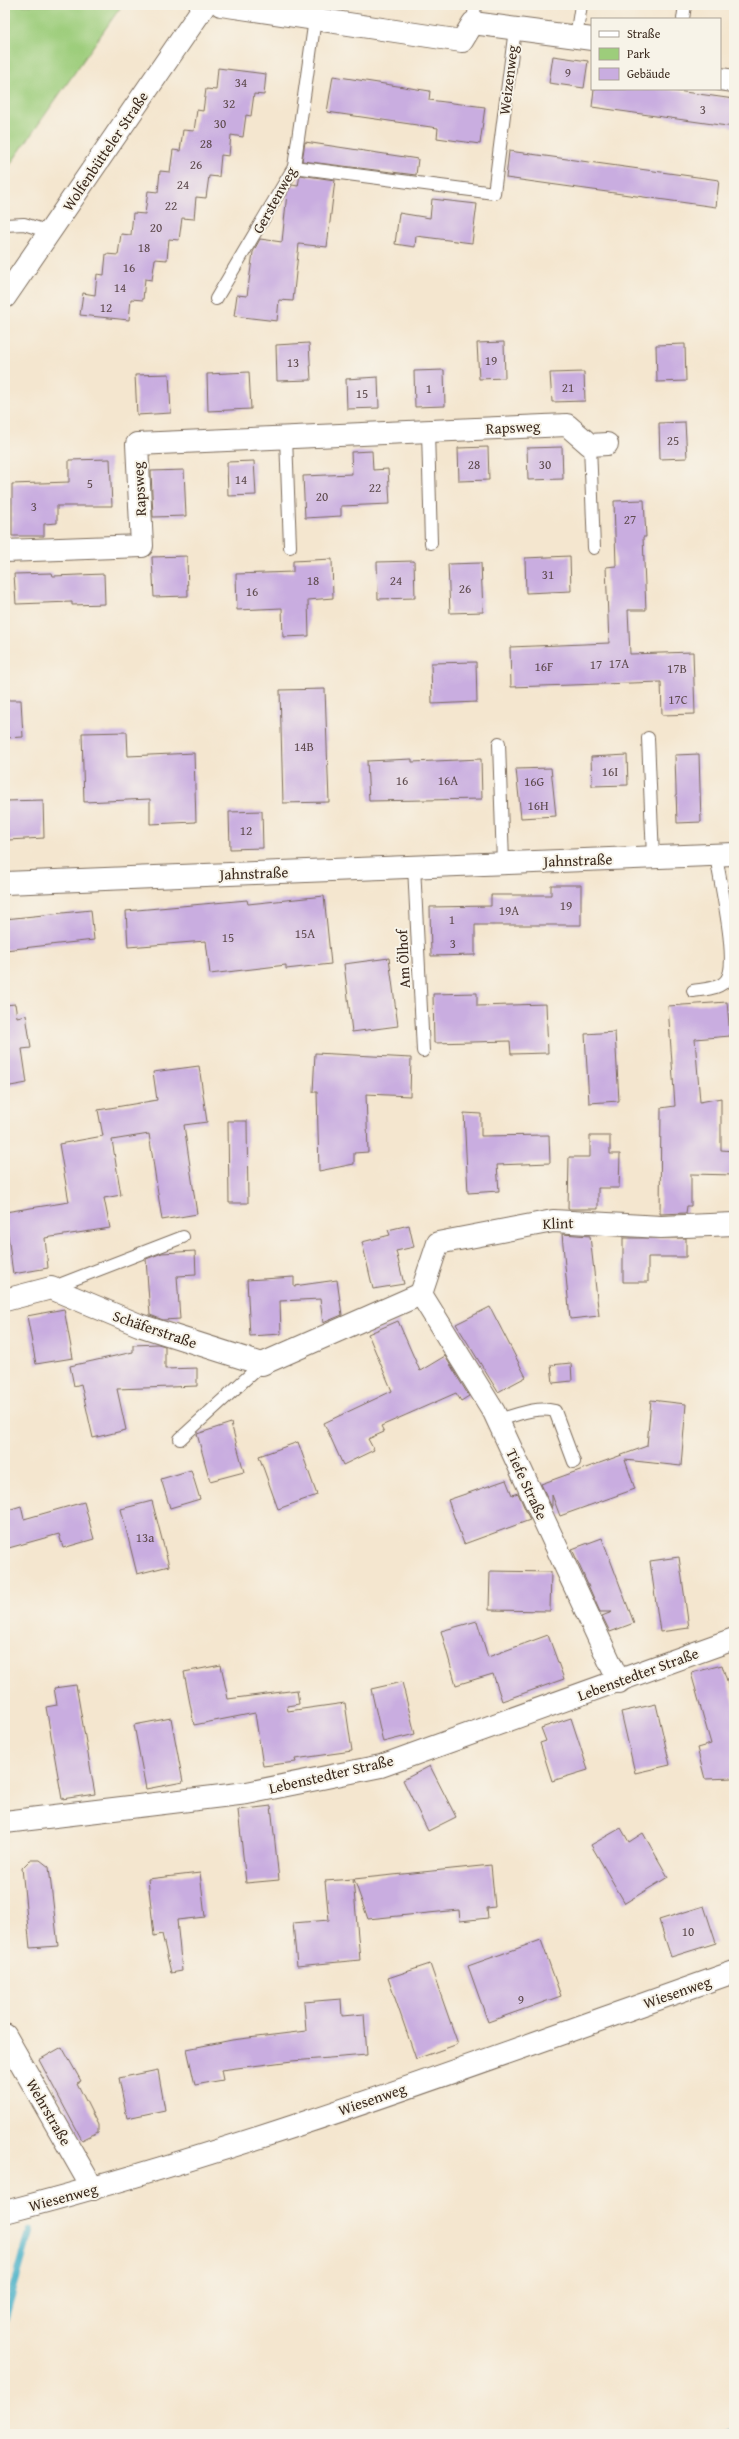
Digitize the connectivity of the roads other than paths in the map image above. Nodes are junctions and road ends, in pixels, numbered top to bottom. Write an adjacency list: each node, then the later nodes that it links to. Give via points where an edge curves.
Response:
1 (205, 5): 14 (street, Wolfenbütteler Straße)
2 (221, 5): 7 (street)
3 (581, 5): 9 (lane, Weizenweg)
4 (685, 5): 6 (lane)
5 (474, 14): 7 (street, via 462,41); 8 (street)
6 (683, 18)
7 (315, 19): 12 (lane, Gerstenweg)
8 (515, 29): 9 (street, Weizenweg); 12 (lane, Weizenweg, via 494,193)
9 (584, 38)
10 (721, 79): 11 (street)
11 (734, 81)
12 (294, 167): 16 (lane, Gerstenweg)
13 (5, 225): 14 (lane, via 24,224)
14 (50, 232): 15 (street, Wolfenbütteler Straße)
15 (5, 297)
16 (216, 300)
17 (428, 431): 18 (street, Rapsweg); 19 (street, Rapsweg, via 567,425); 20 (lane)
18 (286, 437): 21 (lane); 23 (street, Rapsweg, via 137,444 142,546)
19 (598, 445): 22 (lane, Rapsweg)
20 (431, 543)
21 (290, 547)
22 (594, 548)
23 (5, 550)
24 (648, 738): 27 (lane)
25 (499, 743): 28 (lane)
26 (725, 854): 27 (street, Jahnstraße); 31 (lane, via 730,970 727,980 717,987)
27 (653, 857): 28 (street, Jahnstraße)
28 (503, 863): 29 (street, Jahnstraße)
29 (414, 866): 30 (street, Jahnstraße); 32 (lane, Am Ölhof)
30 (5, 883)
31 (693, 991)
32 (423, 1051)
33 (734, 1224): 36 (street, Klint, via 661,1226 553,1221 438,1243)
34 (183, 1237): 35 (lane)
35 (51, 1288): 37 (street); 38 (street, Schäferstraße, via 139,1325)
36 (421, 1294): 38 (street); 39 (street, Tiefe Straße)
37 (5, 1300)
38 (262, 1364): 40 (lane)
39 (498, 1420): 41 (lane, via 530,1409 544,1408 555,1411); 43 (street, Tiefe Straße)
40 (180, 1439)
41 (574, 1462)
42 (734, 1639): 43 (street, Lebenstedter Straße)
43 (619, 1682): 44 (street, Lebenstedter Straße, via 380,1766 248,1793)
44 (5, 1822)
45 (734, 1972): 47 (street, Wiesenweg, via 264,2137)
46 (5, 2035): 47 (street, Wehrstraße)
47 (93, 2189): 48 (street, Wiesenweg)
48 (5, 2212)

